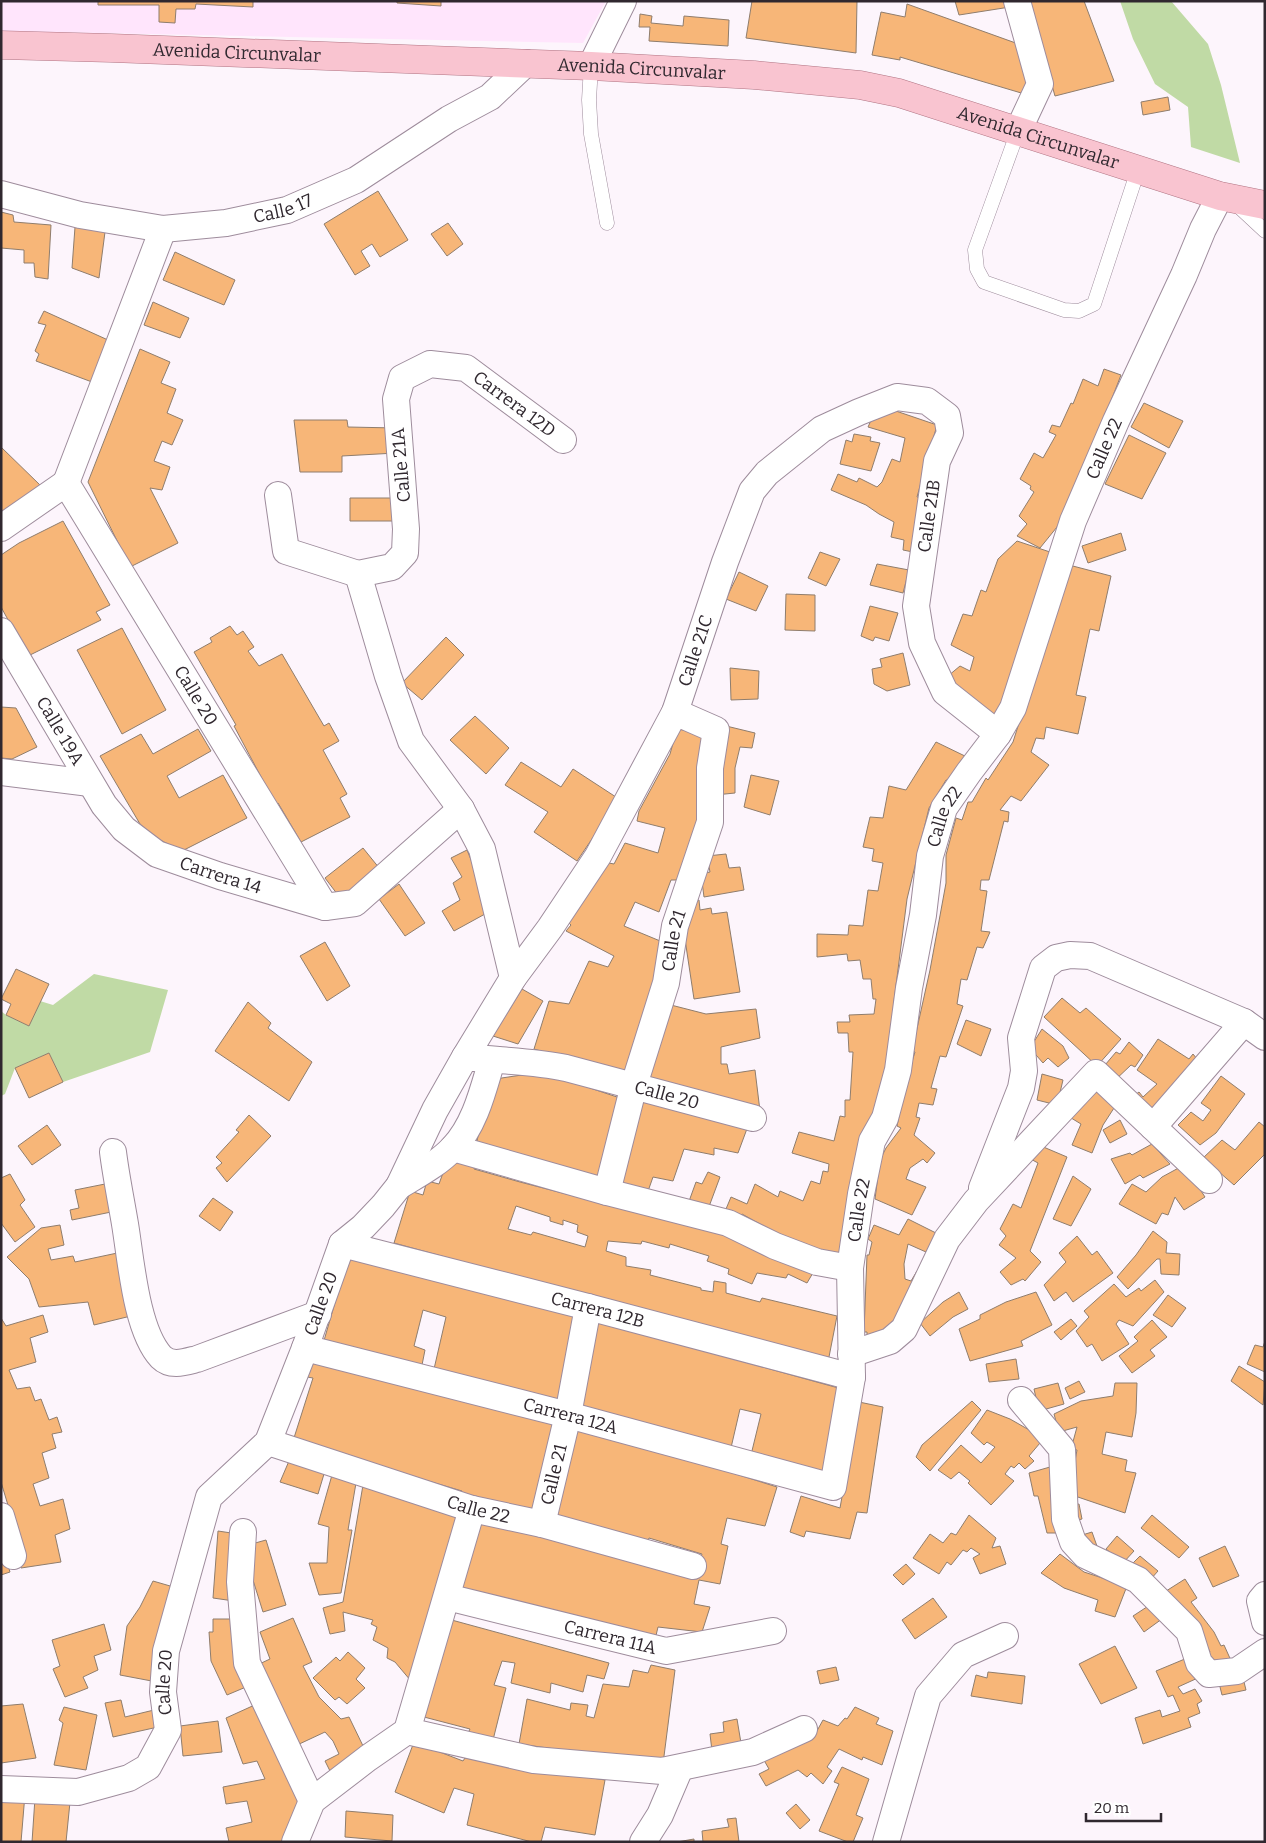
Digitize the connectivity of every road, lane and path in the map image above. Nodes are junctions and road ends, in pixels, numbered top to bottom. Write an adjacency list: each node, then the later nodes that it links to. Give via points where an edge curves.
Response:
1 (623, 1): 5 (street)
2 (1017, 1): 6 (street, via 1040,84)
3 (1, 45): 4 (main road, Avenida Circunvalar)
4 (526, 63): 5 (main road, Avenida Circunvalar); 12 (street, Calle 17, via 490,97 356,180 287,210 226,223)
5 (591, 66): 6 (main road, Avenida Circunvalar, via 754,75 860,85 899,93); 11 (lane, via 591,134)
6 (1018, 131): 7 (main road, Avenida Circunvalar); 7 (lane, via 975,250 977,269 984,282 1064,310 1079,311 1094,304)
7 (1138, 170): 9 (main road, Avenida Circunvalar)
8 (1, 194): 12 (street, Calle 17, via 80,215)
9 (1225, 197): 10 (main road, Avenida Circunvalar); 13 (lane); 23 (street, Calle 22, via 1203,229 1073,521 1013,708)
10 (1265, 204)
11 (607, 223)
12 (163, 229): 17 (street)
13 (1265, 231)
14 (466, 368): 16 (street, Carrera 12D); 20 (street, Calle 21A, via 430,364 402,378 396,399 405,553 392,567)
15 (927, 401): 22 (street, Calle 21C, via 897,397 822,429 767,473 752,490); 23 (street, Calle 21B, via 947,416 950,433 937,462 916,606 922,643 945,692)
16 (563, 440)
17 (66, 483): 19 (street); 28 (street, Calle 20)
18 (278, 495): 20 (street, via 286,551)
19 (1, 528)
20 (358, 574): 26 (street, via 411,741)
21 (1, 631): 25 (street, Calle 19A)
22 (676, 712): 29 (street, Calle 21C, via 598,856); 34 (street, Calle 21, via 716,730 710,768 710,822 675,926 666,983)
23 (998, 734): 44 (street, Calle 22, via 944,808 930,856 924,915 898,1070 885,1118 872,1141)
24 (1, 772): 25 (street)
25 (90, 783): 27 (street, Calle 19A)
26 (461, 809): 28 (street, via 355,903); 29 (street, via 482,849)
27 (124, 829): 28 (street, Carrera 14, via 157,854)
28 (325, 907)
29 (513, 978): 32 (street, Calle 21C)
30 (1244, 1022): 31 (street); 36 (street); 42 (street, via 1090,956 1056,958 1043,968 1021,1038 1024,1071 1021,1088)
31 (1265, 1037)
32 (465, 1057): 33 (street, Calle 20); 40 (street, via 435,1110)
33 (492, 1060): 34 (street, Calle 20, via 540,1063); 37 (street, via 472,1120)
34 (634, 1085): 35 (street, Calle 20); 41 (street, Calle 21)
35 (753, 1118)
36 (1153, 1127): 39 (street); 42 (street, via 1096,1073)
37 (453, 1148): 40 (street); 41 (street)
38 (113, 1152): 46 (street, via 138,1301 149,1339 162,1358 178,1364 197,1360)
39 (1209, 1180)
40 (399, 1186): 43 (street, via 363,1227)
41 (608, 1192): 44 (street, via 728,1223 818,1262)
42 (976, 1201): 48 (street, via 947,1239 904,1330)
43 (342, 1244): 45 (street, Carrera 12B); 46 (street, Calle 20)
44 (850, 1268): 48 (street, Calle 22)
45 (588, 1307): 48 (street, Carrera 12B); 50 (street, Calle 21)
46 (318, 1314): 47 (street, Calle 20)
47 (306, 1348): 50 (street, Carrera 12A); 51 (street, Calle 20)
48 (851, 1365): 52 (street, Calle 22)
49 (1021, 1400): 64 (street, via 1062,1450 1065,1519 1073,1542 1085,1555 1138,1580 1189,1632 1199,1663 1209,1674 1237,1671)
50 (568, 1415): 52 (street, Carrera 12A); 55 (street, Calle 21)
51 (268, 1442): 53 (street, Calle 22); 68 (street, Calle 20, via 209,1497 166,1651 163,1692 168,1730 148,1767 129,1778 78,1792)
52 (833, 1487)
53 (472, 1509): 55 (street, Calle 22); 60 (street)
54 (1, 1516): 57 (street)
55 (542, 1524): 58 (street, Calle 22)
56 (243, 1532): 69 (street, via 240,1582 247,1663)
57 (13, 1556)
58 (693, 1566)
59 (1265, 1595): 61 (street, via 1260,1601)
60 (447, 1597): 62 (street, Carrera 11A, via 666,1651); 66 (street)
61 (1265, 1622)
62 (772, 1631)
63 (1006, 1636): 72 (street, via 963,1655 928,1696)
64 (1265, 1652)
65 (804, 1730): 67 (street, via 753,1752)
66 (407, 1731): 67 (street, via 534,1760 662,1771); 69 (street)
67 (680, 1768): 71 (street, via 660,1815)
68 (1, 1789)
69 (312, 1801): 70 (street)
70 (296, 1842)
71 (643, 1842)
72 (886, 1842)

